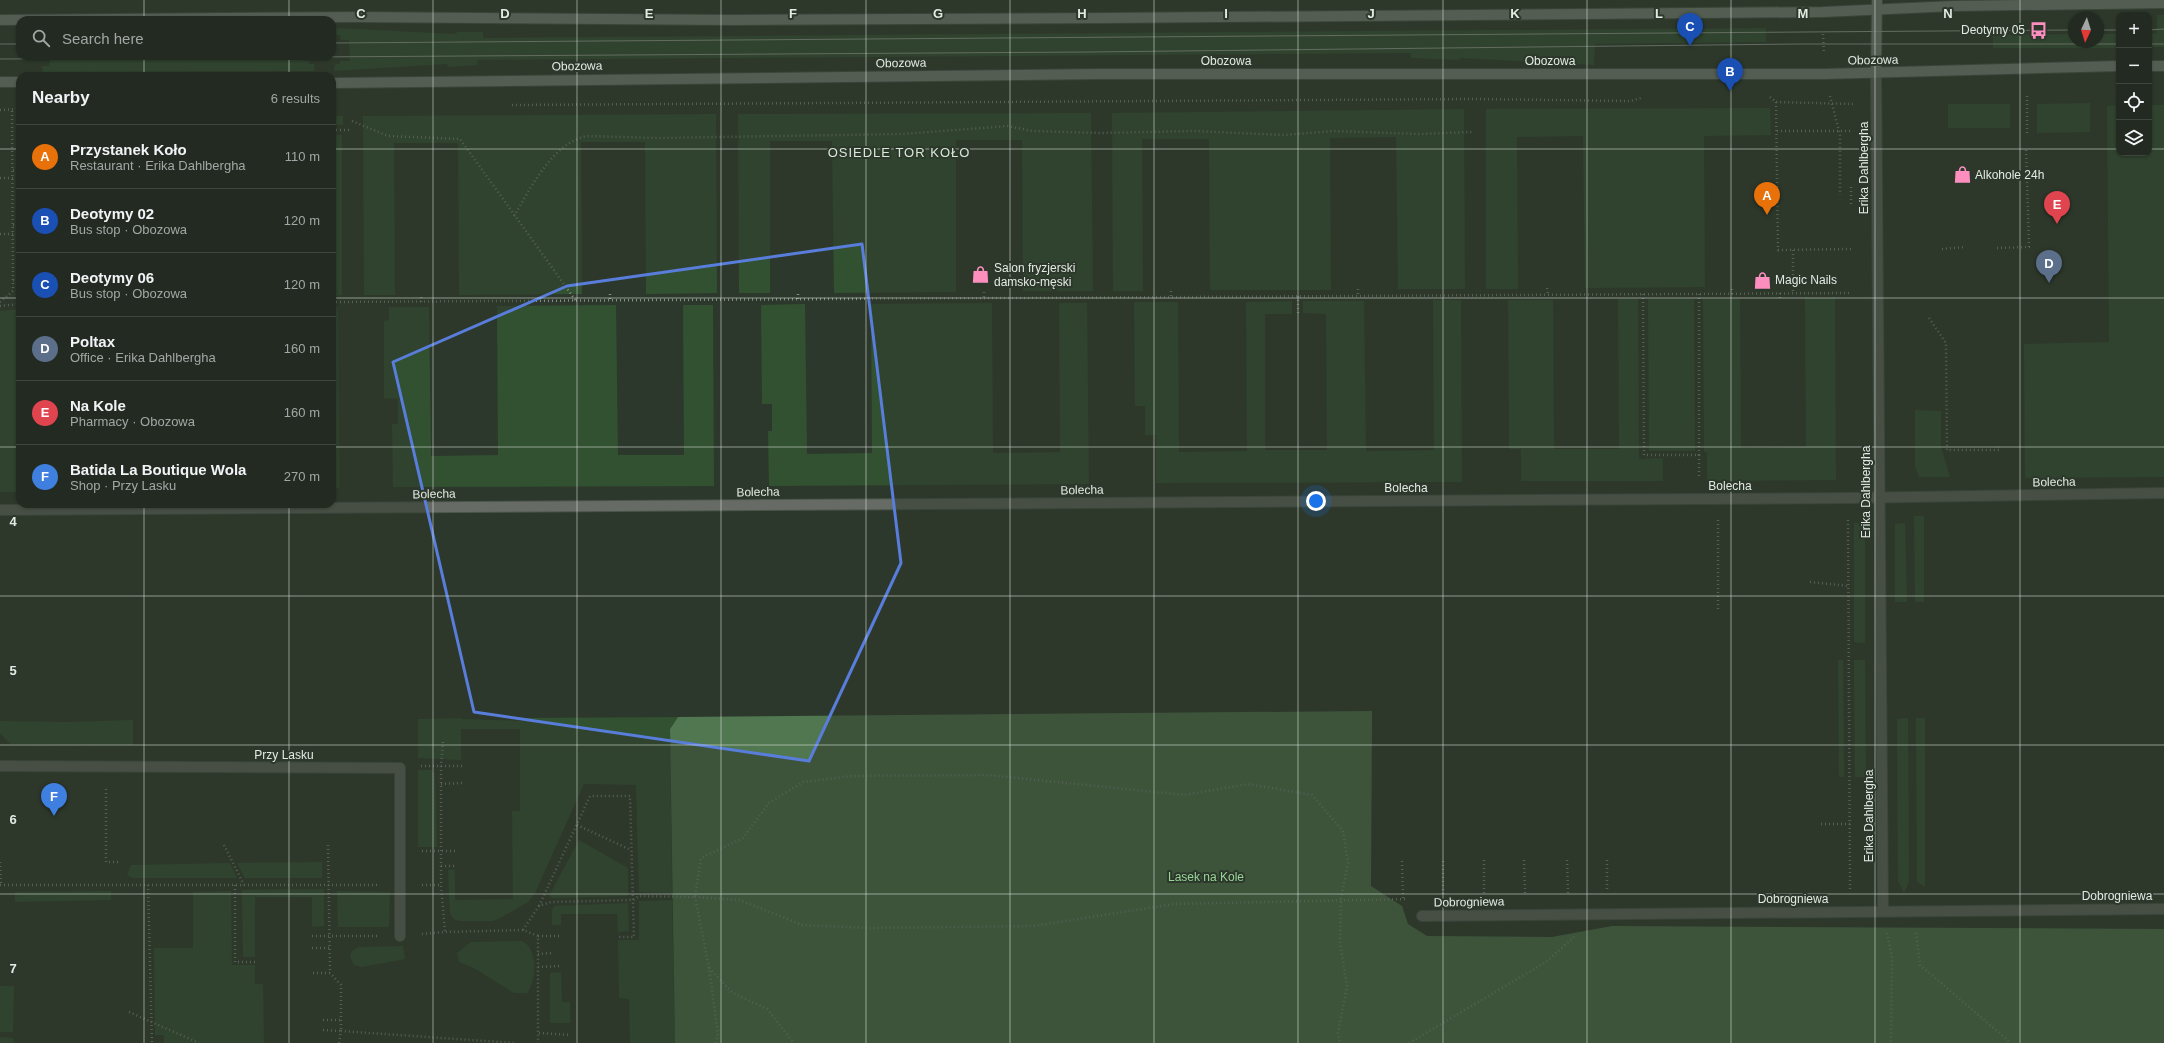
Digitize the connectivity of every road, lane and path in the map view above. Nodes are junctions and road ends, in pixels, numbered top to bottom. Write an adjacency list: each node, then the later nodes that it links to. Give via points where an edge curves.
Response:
1 (2164, 3): 2 (street)
2 (1877, 4): 3 (street); 10 (street)
3 (1823, 12): 4 (street, via 733,20); 11 (path)
4 (336, 16)
5 (0, 20): 6 (street)
6 (16, 20)
7 (2116, 66): 10 (street, Obozowa)
8 (2152, 66): 9 (street)
9 (2164, 66)
10 (1876, 73): 11 (street, Obozowa); 100 (street, Erika Dahlbergha)
11 (1824, 74): 14 (street, Obozowa, via 1100,74); 19 (path, via 1824,81)
12 (0, 82): 13 (street)
13 (16, 82)
14 (336, 83)
15 (2027, 93): 32 (path)
16 (1767, 95): 18 (path)
17 (1642, 97): 21 (path, via 1630,101 1472,99)
18 (1776, 102): 19 (path); 29 (path)
19 (1833, 104): 20 (path); 28 (path)
20 (1856, 104)
21 (509, 106)
22 (12, 109): 23 (path); 24 (path); 34 (path)
23 (16, 109)
24 (0, 110)
25 (352, 121): 41 (path, via 388,136 460,139)
26 (336, 130): 27 (path)
27 (352, 130)
28 (1839, 130): 29 (path); 30 (path); 39 (path)
29 (1777, 131): 50 (path, via 1778,250)
30 (1850, 131)
31 (1472, 132): 41 (path, via 1420,134 1334,131 1283,135 1193,131 1100,133 1032,131 1008,126 903,134 657,138 586,136 576,138 548,162)
32 (2027, 133)
33 (2026, 148): 47 (path, via 2029,247)
34 (13, 170): 35 (path); 37 (path)
35 (16, 170)
36 (0, 178): 37 (path)
37 (13, 178): 42 (path)
38 (1851, 187): 40 (path)
39 (1840, 195)
40 (1851, 204)
41 (514, 216): 81 (path)
42 (13, 225): 43 (path); 45 (path)
43 (16, 225)
44 (0, 234): 45 (path)
45 (13, 234): 51 (path)
46 (1966, 247): 49 (path)
47 (1996, 248)
48 (1851, 249): 50 (path)
49 (1942, 249)
50 (1793, 250): 59 (path)
51 (13, 280): 83 (path, via 13,291)
52 (1732, 287): 66 (path)
53 (1547, 288): 62 (path)
54 (1358, 289): 71 (path)
55 (1170, 290): 72 (path)
56 (984, 292): 73 (path)
57 (798, 293): 79 (path)
58 (1780, 293): 59 (path); 66 (path); 75 (path)
59 (1793, 293): 60 (path)
60 (1852, 293)
61 (610, 294): 82 (path)
62 (1548, 294): 63 (path); 68 (path)
63 (1592, 294): 64 (path); 77 (path)
64 (1643, 294): 65 (path); 97 (path, via 1644,455)
65 (1699, 294): 66 (path); 97 (path)
66 (1732, 294)
67 (421, 295): 85 (path)
68 (1405, 295): 71 (path); 80 (path)
69 (1217, 296): 70 (path); 72 (path); 87 (path)
70 (1298, 296): 71 (path); 94 (path)
71 (1358, 296)
72 (1171, 297): 74 (path)
73 (984, 298): 74 (path); 76 (path)
74 (1031, 298): 88 (path)
75 (1780, 298)
76 (842, 299): 79 (path); 90 (path)
77 (1592, 299)
78 (652, 300): 79 (path); 82 (path); 93 (path)
79 (798, 300)
80 (1405, 300)
81 (576, 301): 82 (path); 86 (path)
82 (610, 301)
83 (0, 302)
84 (336, 302): 85 (path)
85 (421, 302): 86 (path)
86 (467, 302): 92 (path)
87 (1218, 302)
88 (1031, 303)
89 (16, 304): 91 (path)
90 (842, 304)
91 (0, 306)
92 (467, 306)
93 (653, 306)
94 (1298, 314)
95 (1929, 318): 96 (path, via 1946,343 1947,450 1998,450)
96 (1998, 447)
97 (1699, 455): 98 (path)
98 (1699, 481)
99 (2164, 493): 100 (street, Bolecha)
100 (1879, 498): 102 (street, Bolecha); 156 (street, Erika Dahlbergha)
101 (313, 508): 103 (street, Bolecha)
102 (336, 508)
103 (0, 510)
104 (1848, 512): 107 (path)
105 (1718, 514): 108 (path)
106 (1810, 582): 107 (path)
107 (1848, 586): 118 (path)
108 (1718, 612)
109 (443, 742): 111 (path)
110 (0, 766): 113 (street, Przy Lasku)
111 (441, 766): 112 (path); 113 (path); 116 (path)
112 (462, 766)
113 (400, 768): 123 (street)
114 (106, 781): 133 (path, via 106,862)
115 (462, 783): 116 (path)
116 (441, 784): 124 (path)
117 (1821, 824): 118 (path)
118 (1850, 824): 143 (path)
119 (577, 825): 122 (path); 122 (path, via 590,796 630,796); 154 (path)
120 (328, 844): 140 (path)
121 (224, 845): 139 (path)
122 (631, 850): 153 (path)
123 (400, 851): 124 (path); 141 (street)
124 (441, 851): 125 (path); 134 (path)
125 (455, 851)
126 (1484, 860): 152 (path)
127 (1524, 860): 147 (path)
128 (1567, 860): 148 (path)
129 (1607, 860): 145 (path)
130 (1402, 861): 150 (path)
131 (1443, 861): 146 (path)
132 (0, 862): 136 (path)
133 (120, 862)
134 (441, 866): 135 (path); 142 (path)
135 (455, 866)
136 (0, 885): 137 (path)
137 (148, 885): 138 (path); 181 (path)
138 (235, 885): 139 (path); 172 (path, via 235,962)
139 (244, 885): 140 (path)
140 (329, 885): 141 (path); 167 (path)
141 (400, 885): 142 (path); 163 (street)
142 (441, 885): 161 (path)
143 (1850, 896)
144 (695, 897): 149 (path, via 740,900 802,925 868,928 1034,926 1174,904); 149 (path, via 700,858 743,838 769,803 803,782 852,776 988,775 1184,795 1248,784 1312,795 1342,831 1348,864); 153 (path, via 639,896); 175 (path)
145 (1607, 897)
146 (1443, 898)
147 (1525, 898)
148 (1568, 898)
149 (1341, 899): 150 (path); 193 (path, via 1340,943 1347,986 1338,1033)
150 (1402, 899): 151 (path)
151 (1413, 899)
152 (1484, 899)
153 (633, 900): 154 (path, via 551,902); 166 (path, via 634,937)
154 (539, 906): 160 (path)
155 (2164, 909): 157 (street, Dobrogniewa)
156 (1883, 911): 157 (street, Dobrogniewa); 158 (street, Dobrogniewa); 195 (path, via 1892,957)
157 (1913, 911): 196 (path, via 1920,965)
158 (1602, 914): 159 (street, Dobrogniewa); 194 (path, via 1546,962)
159 (1422, 916)
160 (523, 930): 161 (path); 164 (path)
161 (445, 932): 163 (path)
162 (312, 936): 167 (path)
163 (400, 936): 167 (path)
164 (538, 936): 165 (path); 171 (path)
165 (561, 936)
166 (618, 936)
167 (330, 937): 169 (path)
168 (312, 948): 169 (path)
169 (330, 948): 177 (path)
170 (552, 953): 171 (path)
171 (538, 954): 174 (path)
172 (255, 962)
173 (561, 966): 174 (path)
174 (538, 967): 184 (path)
175 (709, 968): 191 (path, via 718,1034); 192 (path, via 733,993 766,1009)
176 (312, 973): 177 (path)
177 (330, 973): 180 (path, via 340,986)
178 (129, 1012): 181 (path)
179 (323, 1020): 180 (path)
180 (341, 1020): 183 (path)
181 (151, 1023): 186 (path); 187 (path)
182 (323, 1030): 183 (path)
183 (341, 1031): 188 (path); 189 (path)
184 (539, 1033): 185 (path); 190 (path)
185 (570, 1035)
186 (152, 1043)
187 (199, 1043)
188 (339, 1043)
189 (514, 1043)
190 (538, 1043)
191 (716, 1043)
192 (794, 1043)
193 (1340, 1043)
194 (1409, 1043)
195 (1891, 1043)
196 (2011, 1043)

